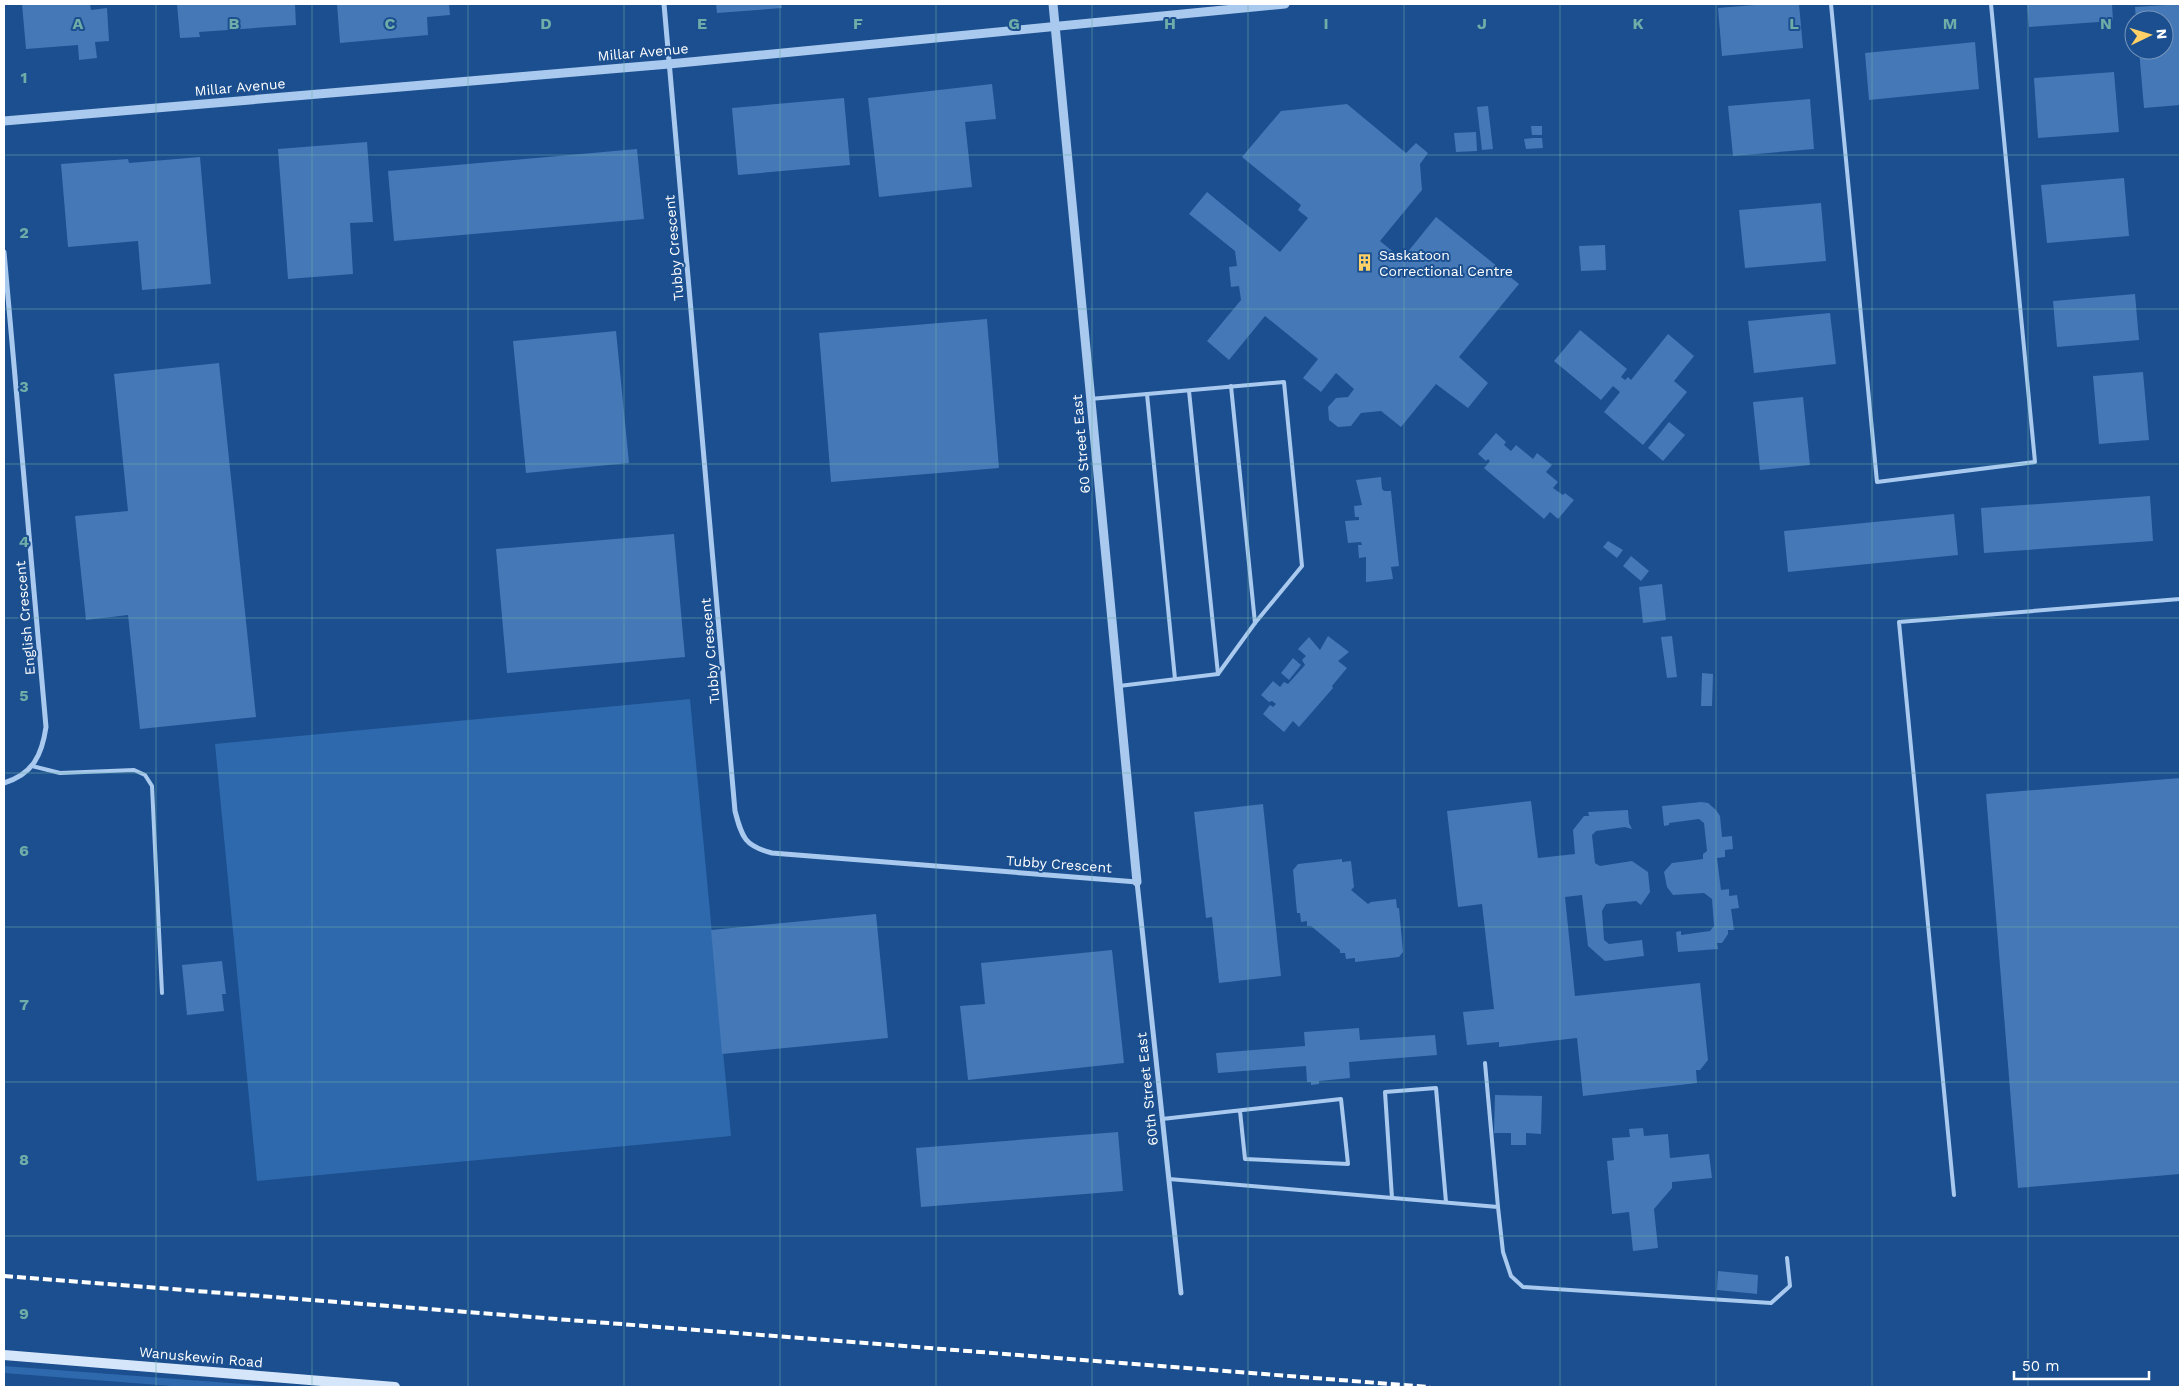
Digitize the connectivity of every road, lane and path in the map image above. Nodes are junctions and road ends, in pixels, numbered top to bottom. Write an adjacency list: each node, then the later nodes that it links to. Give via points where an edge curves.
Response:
1 (664, 4): 7 (street, Tubby Crescent)
2 (1053, 4): 6 (street, 60 Street East)
3 (1285, 4): 6 (street, Millar Avenue)
4 (1831, 4): 5 (lane, via 1877,482 2036,462)
5 (1992, 4)
6 (1054, 25): 7 (street, Millar Avenue); 13 (street, 60 Street East)
7 (669, 64): 8 (street, Millar Avenue); 21 (street, Tubby Crescent, via 735,811 745,841 772,853)
8 (4, 121)
9 (4, 252): 19 (street, English Crescent, via 46,727 43,747)
10 (1231, 386): 11 (lane); 15 (lane); 15 (lane, via 1284,382 1302,566)
11 (1190, 390): 12 (lane); 16 (lane)
12 (1147, 394): 13 (lane); 17 (lane)
13 (1090, 399): 18 (street, 60 Street East)
14 (2180, 599): 27 (lane, via 1899,622)
15 (1255, 623): 16 (lane)
16 (1218, 674): 17 (lane)
17 (1175, 679): 18 (lane)
18 (1118, 686): 21 (street, 60 Street East)
19 (32, 766): 20 (street, English Crescent); 22 (lane, via 60,773 134,770 144,775 152,786)
20 (4, 782)
21 (1137, 882): 25 (street, 60th Street East)
22 (162, 993)
23 (1485, 1063): 30 (lane)
24 (1240, 1111): 24 (lane, via 1341,1098 1348,1164 1245,1159); 25 (lane)
25 (1162, 1119): 26 (street, 60th Street East)
26 (1169, 1179): 28 (lane); 32 (street, 60th Street East)
27 (1954, 1195)
28 (1392, 1198): 29 (lane); 29 (lane, via 1385,1092 1436,1088)
29 (1446, 1202): 30 (lane)
30 (1498, 1207): 31 (lane, via 1503,1252 1511,1276 1523,1287 1771,1303 1790,1286)
31 (1787, 1258)
32 (1181, 1293)
33 (4, 1355): 34 (main road, Wanuskewin Road)
34 (395, 1387)

